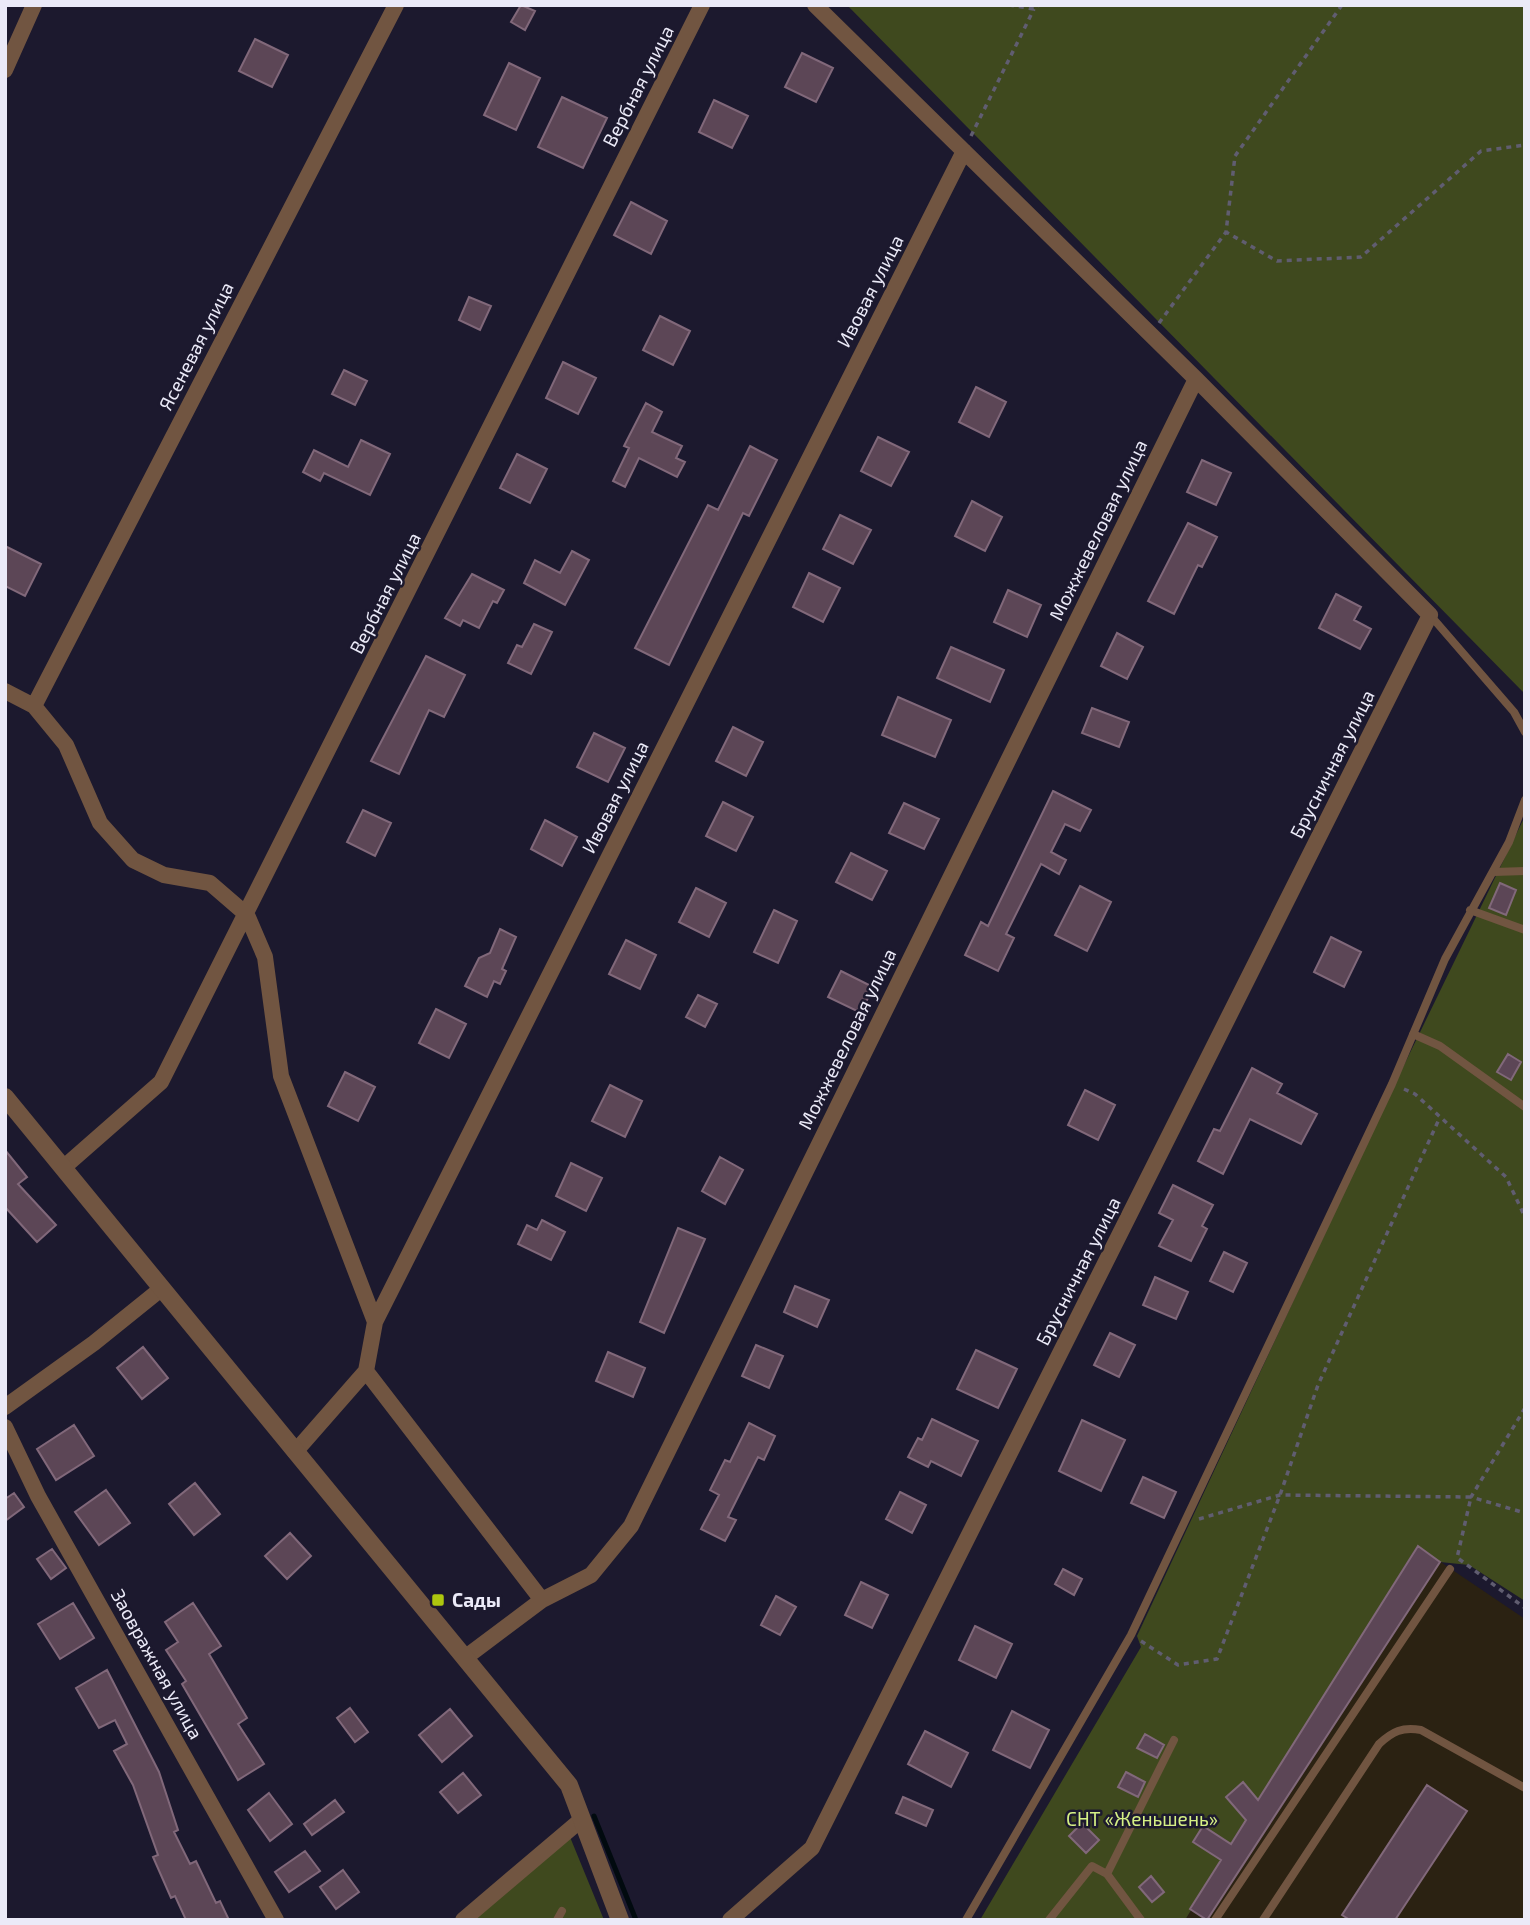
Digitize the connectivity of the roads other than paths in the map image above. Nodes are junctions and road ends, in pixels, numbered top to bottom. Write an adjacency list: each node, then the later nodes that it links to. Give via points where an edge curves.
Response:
1 (34, 5): 5 (street)
2 (396, 5): 10 (street, Ясеневая улица)
3 (702, 5): 16 (street, Вербная улица)
4 (815, 5): 6 (street)
5 (5, 70)
6 (964, 150): 7 (street); 23 (street, Ивовая улица)
7 (1196, 379): 8 (street); 29 (street, Можжевеловая улица, via 631,1526 590,1575)
8 (1430, 615): 11 (lane, via 1514,712); 38 (street, Брусничная улица, via 811,1848)
9 (5, 691): 10 (street)
10 (34, 706): 16 (street, via 66,745 100,823 133,860 164,874 210,883)
11 (1525, 732)
12 (1525, 800): 14 (lane)
13 (1525, 871): 14 (lane)
14 (1494, 872): 15 (lane)
15 (1470, 910): 17 (lane); 18 (lane)
16 (247, 915): 21 (street, Вербная улица, via 161,1083); 23 (street, via 265,957 281,1076)
17 (1525, 930)
18 (1413, 1034): 20 (lane, via 1440,1046); 39 (lane, via 1131,1635)
19 (5, 1097): 21 (street)
20 (1525, 1107)
21 (63, 1168): 22 (street)
22 (161, 1289): 25 (street); 27 (street)
23 (374, 1322): 24 (street, Ивовая улица)
24 (366, 1371): 27 (street); 29 (street)
25 (5, 1407)
26 (5, 1427): 35 (street, Заовражная улица, via 38,1496)
27 (295, 1452): 30 (street)
28 (1450, 1569): 42 (lane)
29 (541, 1600): 30 (street, Можжевеловая улица)
30 (466, 1657): 33 (street, via 569,1786)
31 (1174, 1740): 34 (lane)
32 (1525, 1788): 43 (lane, via 1421,1730 1406,1727 1392,1732 1379,1744)
33 (582, 1819): 36 (street); 37 (street)
34 (1107, 1874): 40 (lane, via 1092,1866); 41 (lane)
35 (276, 1920)
36 (463, 1920)
37 (620, 1920)
38 (730, 1920)
39 (966, 1920)
40 (1049, 1920)
41 (1141, 1920)
42 (1215, 1920)
43 (1263, 1920)

